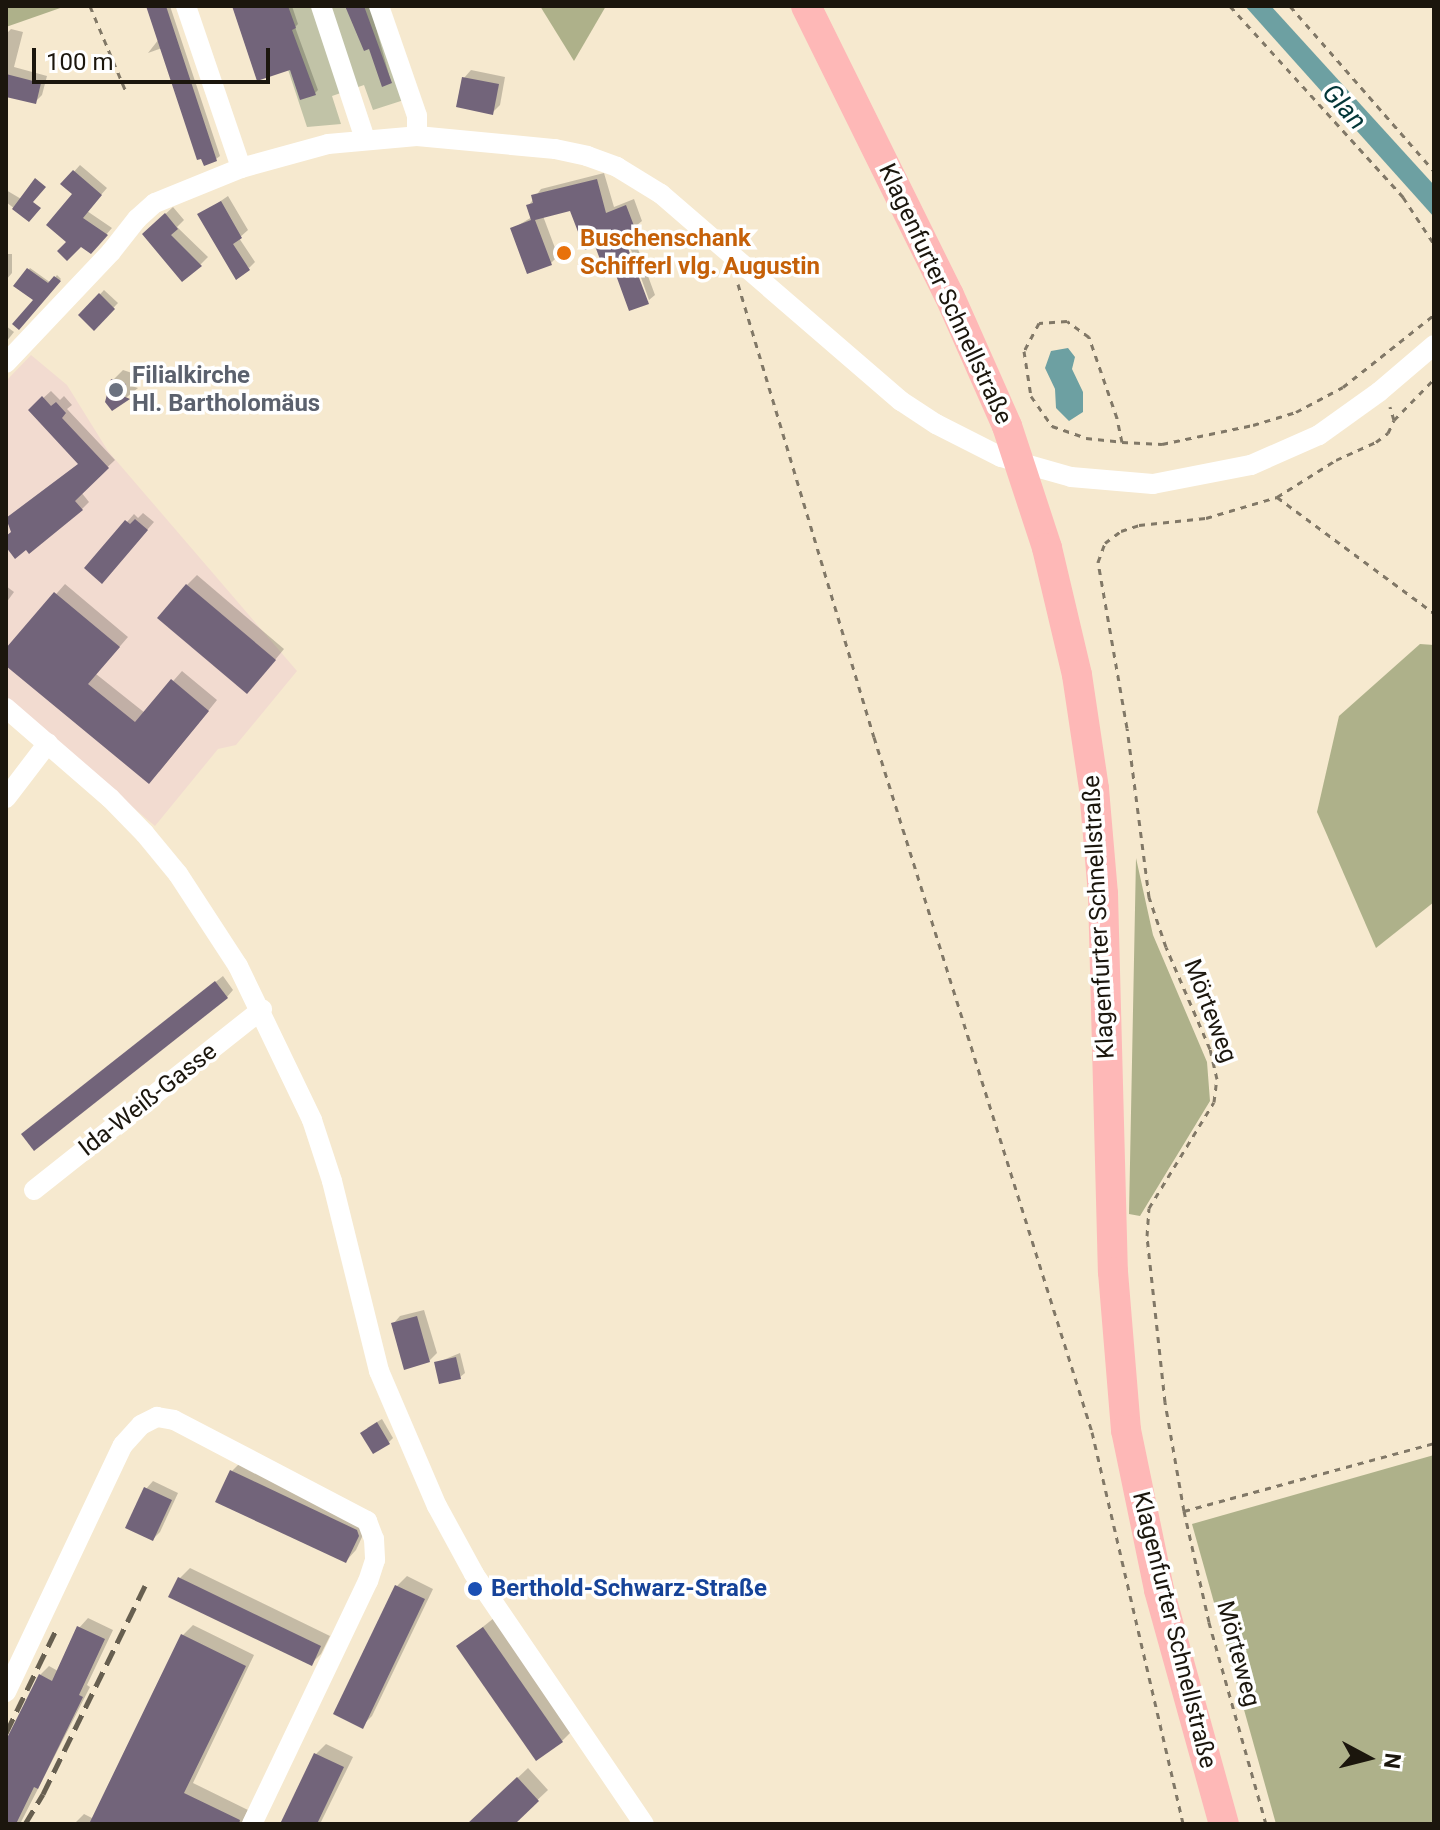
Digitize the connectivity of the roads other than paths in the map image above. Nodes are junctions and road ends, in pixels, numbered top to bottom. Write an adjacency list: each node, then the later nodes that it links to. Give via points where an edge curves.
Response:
1 (186, 6): 7 (street)
2 (321, 6): 6 (street)
3 (379, 6): 5 (street, via 417,116)
4 (806, 6): 18 (highway, Klagenfurter Schnellstraße, via 949,295 1007,426 1047,548 1074,661 1094,789 1103,894 1113,1272 1126,1430 1159,1590)
5 (417, 136): 6 (street); 8 (street, via 555,149 597,159 661,194 901,401 972,444 1036,470 1153,484 1251,465 1319,435)
6 (365, 139): 7 (street)
7 (241, 168): 9 (street, via 155,203)
8 (1434, 345)
9 (6, 363)
10 (6, 708): 11 (street)
11 (48, 743): 12 (street); 13 (street, via 110,798 178,874)
12 (6, 798)
13 (262, 1009): 14 (street, Ida-Weiß-Gasse); 17 (street, via 312,1120 379,1371 430,1491 474,1574)
14 (34, 1190)
15 (6, 1692): 16 (street, via 123,1445 157,1417 174,1420 367,1521 375,1560 368,1581)
16 (252, 1824)
17 (644, 1824)
18 (1224, 1824)

